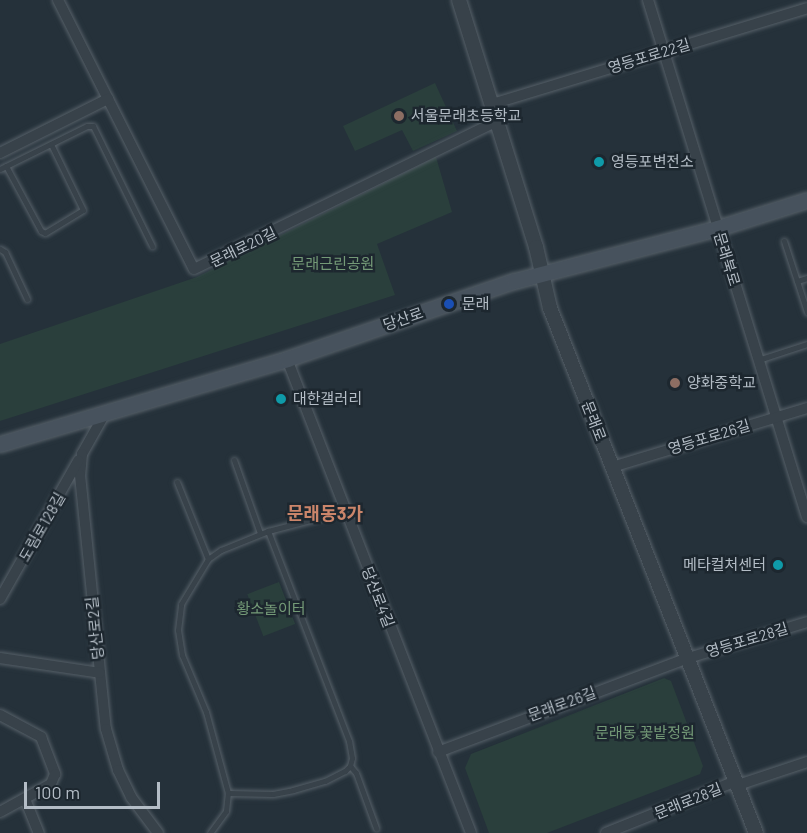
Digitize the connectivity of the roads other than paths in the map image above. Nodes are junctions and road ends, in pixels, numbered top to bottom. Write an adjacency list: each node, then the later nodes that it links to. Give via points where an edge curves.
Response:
1 (58, 0): 6 (street, 문래로20길)
2 (459, 0): 7 (street, 문래로)
3 (648, 0): 5 (street, 문래북로)
4 (807, 8): 5 (street, 영등포로22길)
5 (664, 52): 7 (street, 영등포로22길); 13 (street, 문래북로)
6 (108, 99): 8 (street, 문래로20길, via 194,269); 10 (street)
7 (492, 104): 8 (street, 문래로)
8 (497, 121): 17 (street, 문래로)
9 (51, 144): 11 (lane); 11 (lane, via 83,210 45,233); 15 (lane, via 93,126)
10 (0, 153)
11 (3, 168)
12 (807, 200): 13 (main road, 당산로)
13 (718, 228): 17 (main road, 당산로); 24 (street, 문래북로)
14 (784, 241): 19 (lane)
15 (152, 246)
16 (0, 249): 20 (lane)
17 (543, 273): 23 (main road, 당산로); 31 (street, 문래로, via 550,308)
18 (807, 278): 19 (lane)
19 (797, 281): 21 (lane)
20 (27, 298)
21 (807, 312)
22 (807, 344): 24 (lane)
23 (287, 359): 26 (main road, 당산로); 33 (street, 당산로4길)
24 (758, 360): 27 (street, 문래북로)
25 (807, 408): 27 (street, 영등포로26길)
26 (104, 415): 28 (main road, 당산로); 29 (street, 당산로2길)
27 (776, 417): 31 (street, 영등포로26길); 34 (street, 문래북로)
28 (0, 444)
29 (82, 454): 38 (street, 도림로128길); 42 (street, 당산로2길, via 80,475)
30 (234, 460): 36 (lane)
31 (612, 467): 41 (street, 문래로)
32 (177, 482): 37 (lane)
33 (345, 511): 35 (lane); 44 (street, 당산로4길)
34 (807, 517)
35 (268, 531): 36 (lane); 46 (lane, via 349,741)
36 (260, 533): 37 (lane)
37 (208, 559): 48 (lane, via 181,604 178,630 182,655 206,712)
38 (0, 599)
39 (807, 622): 41 (street, 영등포로28길)
40 (0, 658): 42 (street)
41 (687, 658): 44 (street, 문래로26길); 47 (street, 문래로)
42 (100, 673): 53 (street, 당산로2길, via 106,729 118,770 143,815)
43 (0, 715): 49 (street, via 41,737 54,765 51,784)
44 (438, 752): 55 (street, 당산로4길)
45 (807, 762): 47 (street, 문래로28길)
46 (350, 766): 48 (lane, via 325,781 273,795); 51 (lane)
47 (737, 783): 56 (street, 문래로28길); 57 (street, 문래로)
48 (228, 793): 54 (lane, via 226,811)
49 (25, 799): 50 (street); 52 (street)
50 (0, 812)
51 (376, 828)
52 (39, 833)
53 (158, 833)
54 (210, 833)
55 (471, 833)
56 (606, 833)
57 (756, 833)

